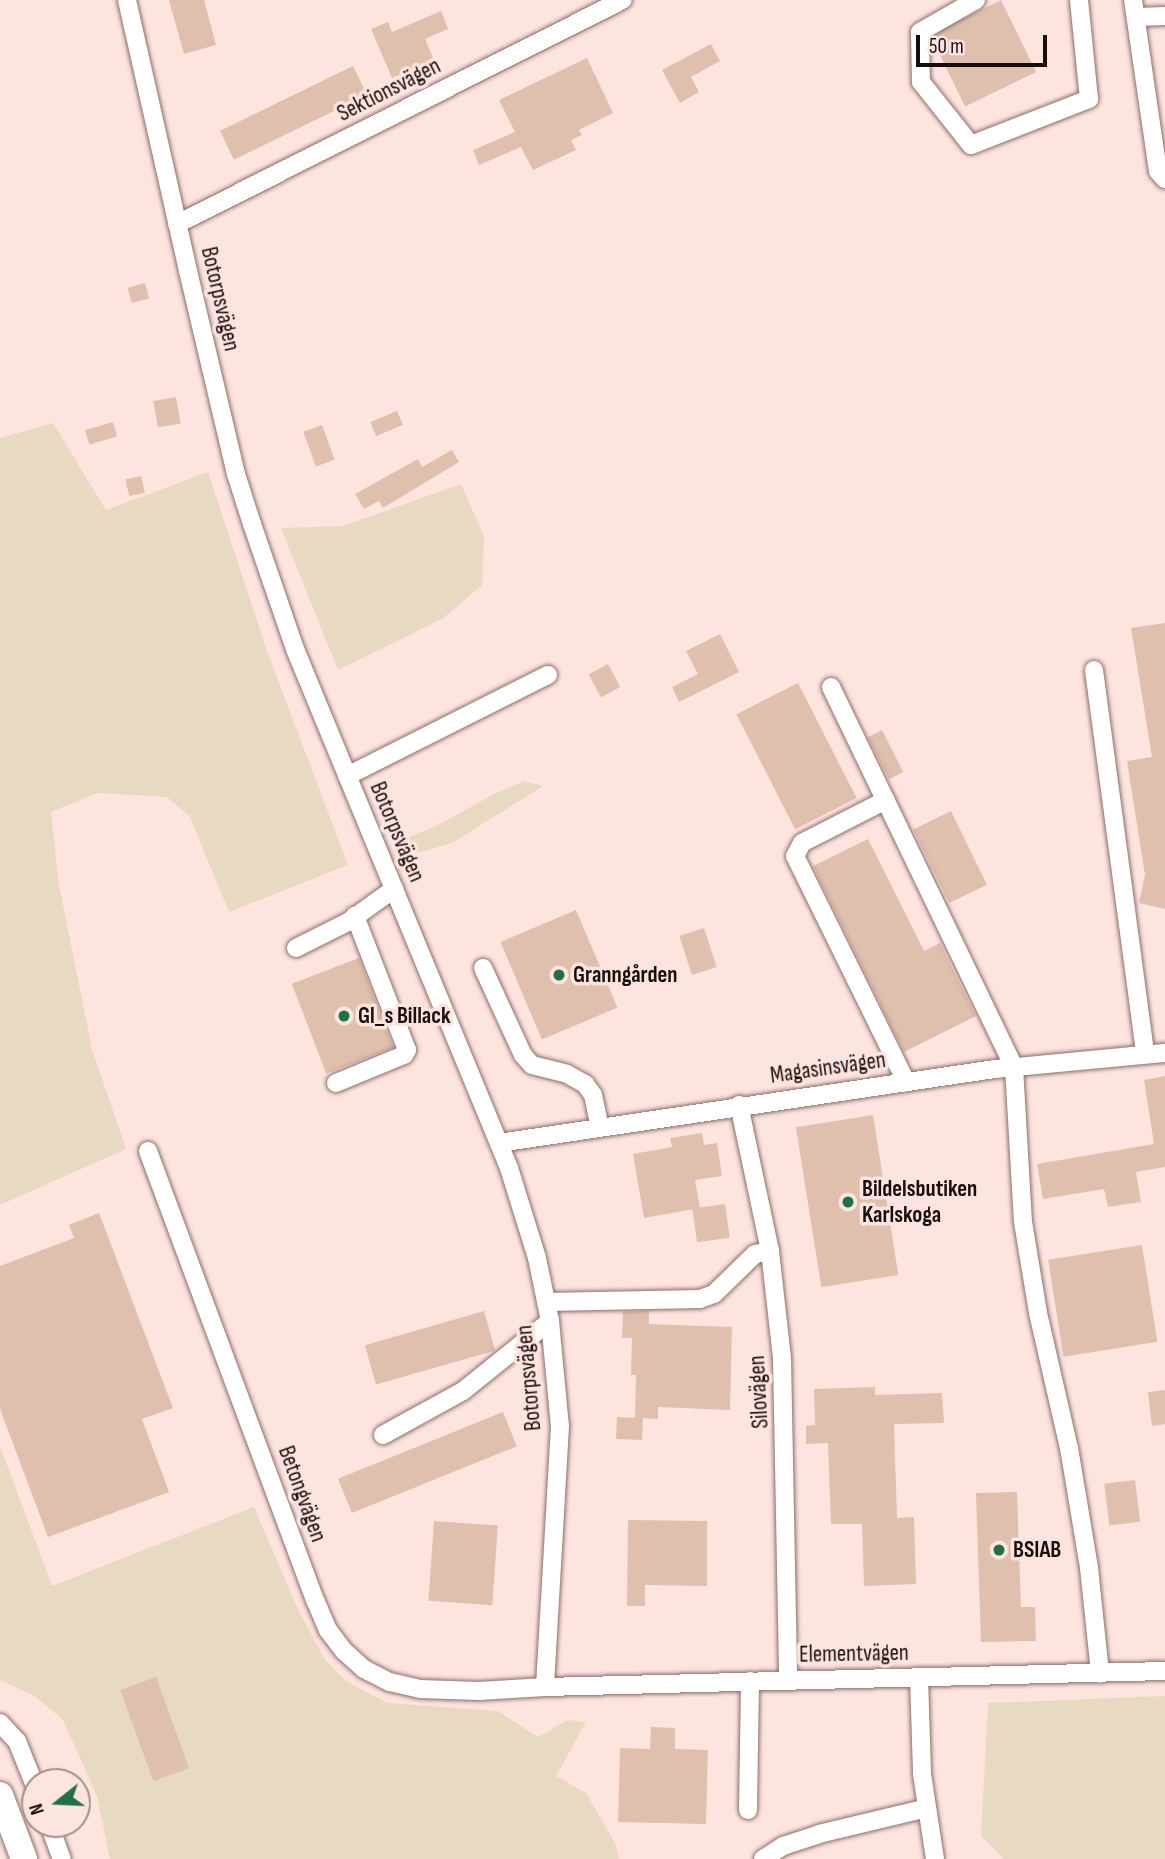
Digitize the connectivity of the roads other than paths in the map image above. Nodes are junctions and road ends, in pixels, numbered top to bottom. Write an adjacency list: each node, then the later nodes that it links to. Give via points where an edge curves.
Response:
1 (127, 0): 8 (street, Botorpsvägen)
2 (623, 0): 8 (street, Sektionsvägen)
3 (976, 0): 4 (street, via 920,32 921,82 971,145 1088,99)
4 (1079, 0)
5 (1134, 9): 6 (street); 7 (street, via 1158,171)
6 (1164, 14)
7 (1165, 179)
8 (177, 224): 12 (street, Botorpsvägen, via 236,474 295,649)
9 (1094, 670): 19 (street)
10 (548, 675): 12 (street)
11 (831, 687): 13 (street)
12 (347, 776): 14 (street, Botorpsvägen)
13 (886, 800): 20 (street); 21 (street, via 802,843 795,856)
14 (394, 889): 15 (street); 25 (street, Botorpsvägen)
15 (355, 916): 16 (street); 22 (street, via 407,1050)
16 (296, 948)
17 (482, 968): 24 (street, via 523,1055 532,1065 568,1073 585,1084 593,1095)
18 (1165, 1053): 19 (street, Magasinsvägen)
19 (1145, 1055): 20 (street, Magasinsvägen)
20 (1014, 1067): 21 (street, Magasinsvägen); 32 (street, via 1023,1222 1076,1488)
21 (906, 1082): 23 (street, Magasinsvägen)
22 (337, 1083)
23 (739, 1105): 24 (street, Magasinsvägen); 27 (street, Silovägen)
24 (600, 1127): 25 (street, Magasinsvägen)
25 (499, 1143): 28 (street, Botorpsvägen, via 526,1214)
26 (148, 1151): 36 (street, Betongvägen, via 328,1630 364,1669 390,1682 420,1689 479,1691)
27 (770, 1251): 28 (street, via 755,1254 714,1294 700,1299); 34 (street, Silovägen, via 785,1405)
28 (546, 1302): 29 (street, Botorpsvägen)
29 (550, 1321): 30 (street, via 463,1391); 36 (street, Botorpsvägen, via 560,1426)
30 (383, 1435)
31 (1165, 1671): 32 (street, Elementvägen)
32 (1101, 1673): 33 (street, Elementvägen)
33 (919, 1677): 34 (street, Elementvägen); 40 (street)
34 (788, 1680): 35 (street, Elementvägen)
35 (750, 1681): 36 (street, Elementvägen); 41 (street)
36 (545, 1686)
37 (0, 1723): 38 (street, via 17,1741)
38 (28, 1768)
39 (0, 1795): 43 (highway)
40 (927, 1808): 45 (street, via 819,1834 783,1846); 46 (street)
41 (748, 1810)
42 (54, 1838): 44 (street)
43 (24, 1859)
44 (62, 1859)
45 (763, 1859)
46 (935, 1859)

